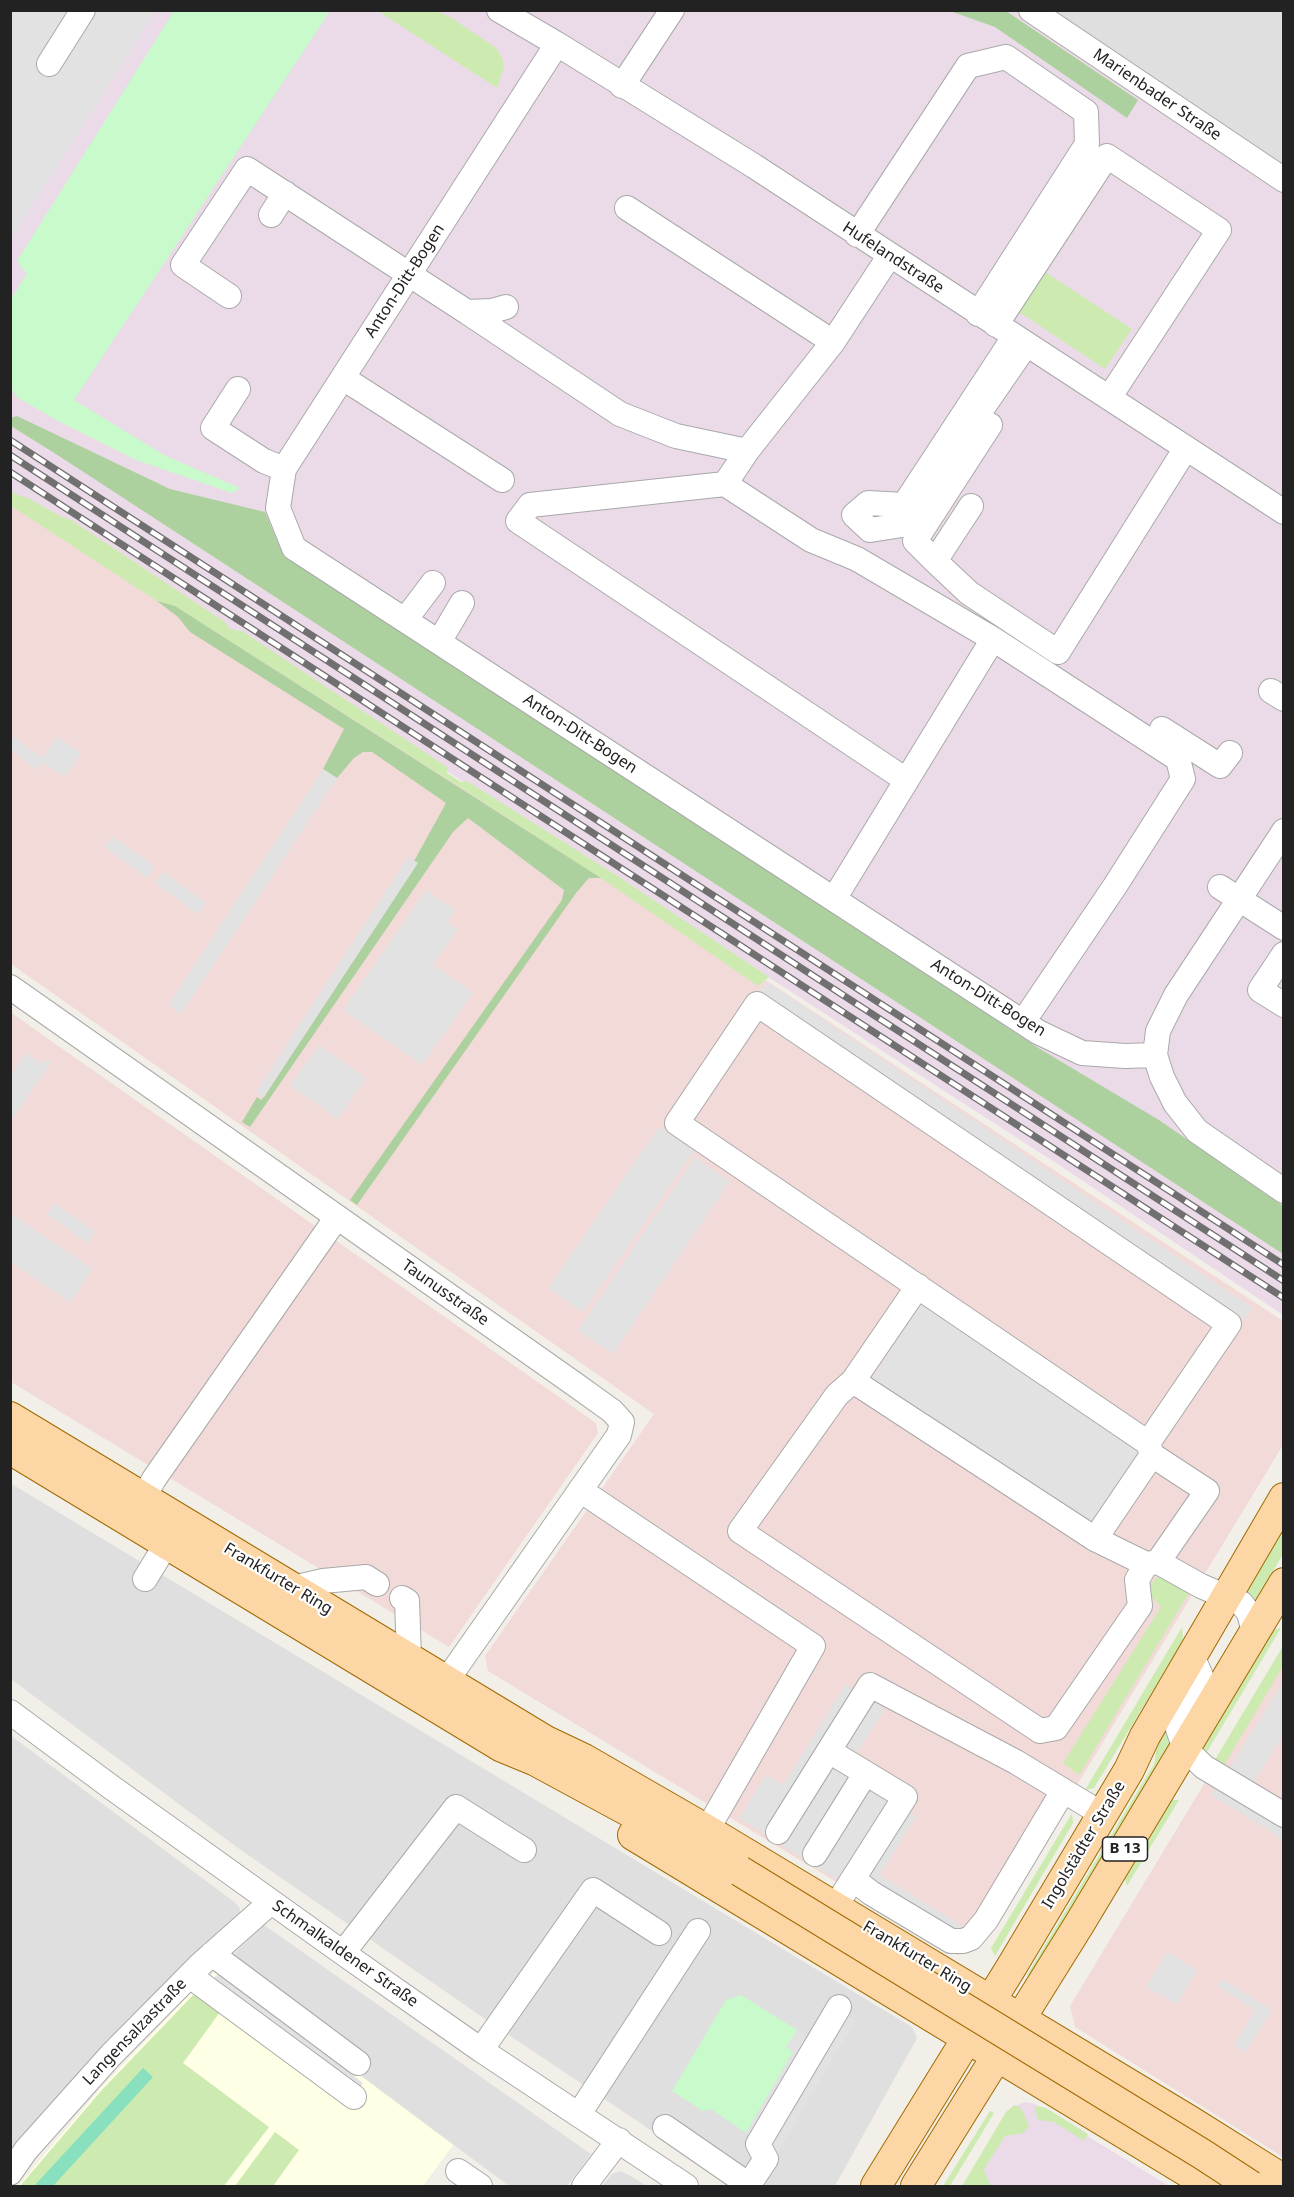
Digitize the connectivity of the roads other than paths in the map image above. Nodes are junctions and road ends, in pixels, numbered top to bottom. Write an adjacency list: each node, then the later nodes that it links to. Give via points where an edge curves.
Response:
1 (83, 10): 6 (street)
2 (499, 10): 5 (street, Hufelandstraße)
3 (672, 10): 7 (street)
4 (1030, 10): 9 (street, Marienbader Straße)
5 (557, 44): 7 (street, Hufelandstraße); 16 (street, Anton-Ditt-Bogen)
6 (49, 64)
7 (622, 86): 14 (street, Hufelandstraße, via 754,166)
8 (258, 176): 10 (street); 11 (street); 17 (street, via 247,169 183,265)
9 (1284, 180)
10 (285, 193): 13 (street); 16 (street)
11 (245, 197)
12 (627, 208): 21 (street)
13 (271, 215)
14 (857, 235): 15 (street, Hufelandstraße); 20 (street, via 968,66 1006,57 1086,112 1088,144)
15 (890, 255): 20 (street, Hufelandstraße); 21 (street)
16 (409, 274): 19 (street); 22 (street, Anton-Ditt-Bogen)
17 (228, 296)
18 (506, 307): 19 (street)
19 (467, 312): 26 (street, via 620,414 676,436)
20 (1010, 334): 20 (street, via 904,505 868,503 854,515 870,530 902,525); 24 (street, Hufelandstraße); 24 (street, via 1107,156 1219,230); 32 (street, via 915,541)
21 (833, 342): 26 (street)
22 (343, 378): 27 (street, Anton-Ditt-Bogen); 28 (street)
23 (238, 389): 27 (street, via 213,428 264,461)
24 (1109, 398): 25 (street, Hufelandstraße)
25 (1186, 448): 30 (street, Hufelandstraße); 38 (street)
26 (747, 451): 29 (street)
27 (284, 468): 35 (street, Anton-Ditt-Bogen, via 278,508 294,548)
28 (502, 480)
29 (725, 484): 36 (street, via 811,540 857,559); 40 (street, via 530,505 518,521)
30 (1280, 502)
31 (971, 506): 32 (street)
32 (935, 561): 38 (street, via 969,592)
33 (438, 586): 35 (street)
34 (462, 603): 37 (street)
35 (411, 624): 37 (street, Anton-Ditt-Bogen)
36 (993, 639): 40 (street); 48 (street, via 1178,759 1183,779)
37 (439, 642): 43 (street, Anton-Ditt-Bogen)
38 (1058, 652): 39 (street, via 1053,659 1220,766)
39 (1230, 753)
40 (906, 780): 43 (street)
41 (1284, 831): 42 (street)
42 (1229, 893): 44 (street); 49 (street, via 1158,1031)
43 (834, 899): 48 (street, Anton-Ditt-Bogen)
44 (1284, 928)
45 (1284, 954): 47 (street, via 1260,990)
46 (10, 987): 51 (street, Taunusstraße)
47 (1284, 1005)
48 (1023, 1022): 49 (street, Anton-Ditt-Bogen, via 1082,1053)
49 (1155, 1055): 50 (street, via 1175,1103 1197,1131)
50 (1284, 1191)
51 (337, 1217): 57 (street, Taunusstraße, via 612,1411 622,1422 619,1435); 58 (street)
52 (918, 1286): 53 (street); 56 (street); 56 (street, via 890,1280 677,1123 757,1004 1229,1324)
53 (853, 1381): 60 (street); 62 (street, via 837,1395 740,1531 1040,1731 1056,1728 1140,1606 1137,1580)
54 (10, 1417): 58 (main road, Frankfurter Ring)
55 (10, 1449): 61 (main road, Frankfurter Ring)
56 (1150, 1449): 60 (street); 62 (street, via 1207,1491)
57 (580, 1490): 72 (street, Taunusstraße); 82 (street, via 813,1646)
58 (144, 1497): 65 (main road, Frankfurter Ring)
59 (1284, 1498): 66 (main road, Ingolstädter Straße / B 13)
60 (1095, 1539): 62 (street)
61 (166, 1543): 63 (street); 75 (main road, Frankfurter Ring)
62 (1152, 1563): 66 (street)
63 (145, 1579)
64 (378, 1584): 65 (street, via 366,1577)
65 (293, 1588): 71 (main road, Frankfurter Ring)
66 (1225, 1597): 69 (street, via 1246,1607); 70 (main road, Ingolstädter Straße / B 13)
67 (402, 1598): 71 (street, via 407,1601)
68 (1279, 1601): 69 (main road, B 13)
69 (1254, 1632): 76 (main road, B 13)
70 (1192, 1655): 76 (street, via 1201,1676 1178,1719); 80 (main road, Ingolstädter Straße / B 13)
71 (409, 1657): 72 (main road, Frankfurter Ring)
72 (447, 1680): 74 (main road, Frankfurter Ring)
73 (10, 1712): 88 (street, Schmalkaldener Straße)
74 (546, 1741): 82 (main road, Frankfurter Ring); 86 (main road, Frankfurter Ring, via 574,1765)
75 (502, 1746): 86 (main road, Frankfurter Ring); 96 (main road, Frankfurter Ring, via 528,1769 616,1825)
76 (1185, 1749): 81 (street, via 1204,1767); 99 (main road, B 13)
77 (829, 1751): 78 (street); 79 (street, via 870,1685); 83 (street)
78 (865, 1774): 85 (street); 87 (street, via 905,1797)
79 (1063, 1791): 80 (street); 87 (street, via 972,1938 951,1941)
80 (1102, 1814): 97 (main road, Ingolstädter Straße / B 13)
81 (1284, 1815)
82 (707, 1830): 89 (main road, Frankfurter Ring)
83 (778, 1832)
84 (524, 1850): 92 (street, via 456,1807)
85 (815, 1854)
86 (740, 1871): 120 (main road, Frankfurter Ring, bridge)
87 (853, 1879): 89 (street)
88 (272, 1902): 92 (street, Schmalkaldener Straße); 93 (street, Langensalzastraße)
89 (835, 1908): 94 (main road, Frankfurter Ring)
90 (698, 1931): 107 (street)
91 (658, 1933): 101 (street, via 593,1890)
92 (343, 1953): 101 (street, Schmalkaldener Straße)
93 (212, 1954): 95 (street, Langensalzastraße); 103 (street)
94 (918, 1957): 96 (main road, via 907,1984); 97 (main road, Frankfurter Ring)
95 (189, 1976): 105 (street); 111 (street, Langensalzastraße, via 111,2055)
96 (896, 1995): 100 (main road, Frankfurter Ring)
97 (991, 2001): 99 (main road, Frankfurter Ring); 100 (main road, Ingolstädter Straße / B 13)
98 (839, 2007): 113 (street, via 758,2144 766,2159)
99 (1021, 2019): 102 (main road, B 13); 104 (main road, Frankfurter Ring)
100 (967, 2038): 102 (main road, Frankfurter Ring); 117 (main road, Ingolstädter Straße / B 13)
101 (481, 2050): 107 (street, Schmalkaldener Straße)
102 (998, 2056): 106 (main road, Frankfurter Ring); 118 (main road, B 13)
103 (358, 2063)
104 (1101, 2067): 106 (main road, via 1086,2072 1074,2092); 112 (main road, Frankfurter Ring)
105 (354, 2097)
106 (1079, 2106): 119 (main road, Frankfurter Ring)
107 (579, 2114): 109 (street, Schmalkaldener Straße)
108 (665, 2127): 113 (street)
109 (619, 2140): 115 (street); 116 (street, Schmalkaldener Straße)
110 (458, 2171): 114 (street)
111 (10, 2173)
112 (1284, 2180)
113 (749, 2186)
114 (480, 2187)
115 (584, 2187)
116 (686, 2187)
117 (876, 2187)
118 (915, 2187)
119 (1210, 2187)
120 (1251, 2187)

